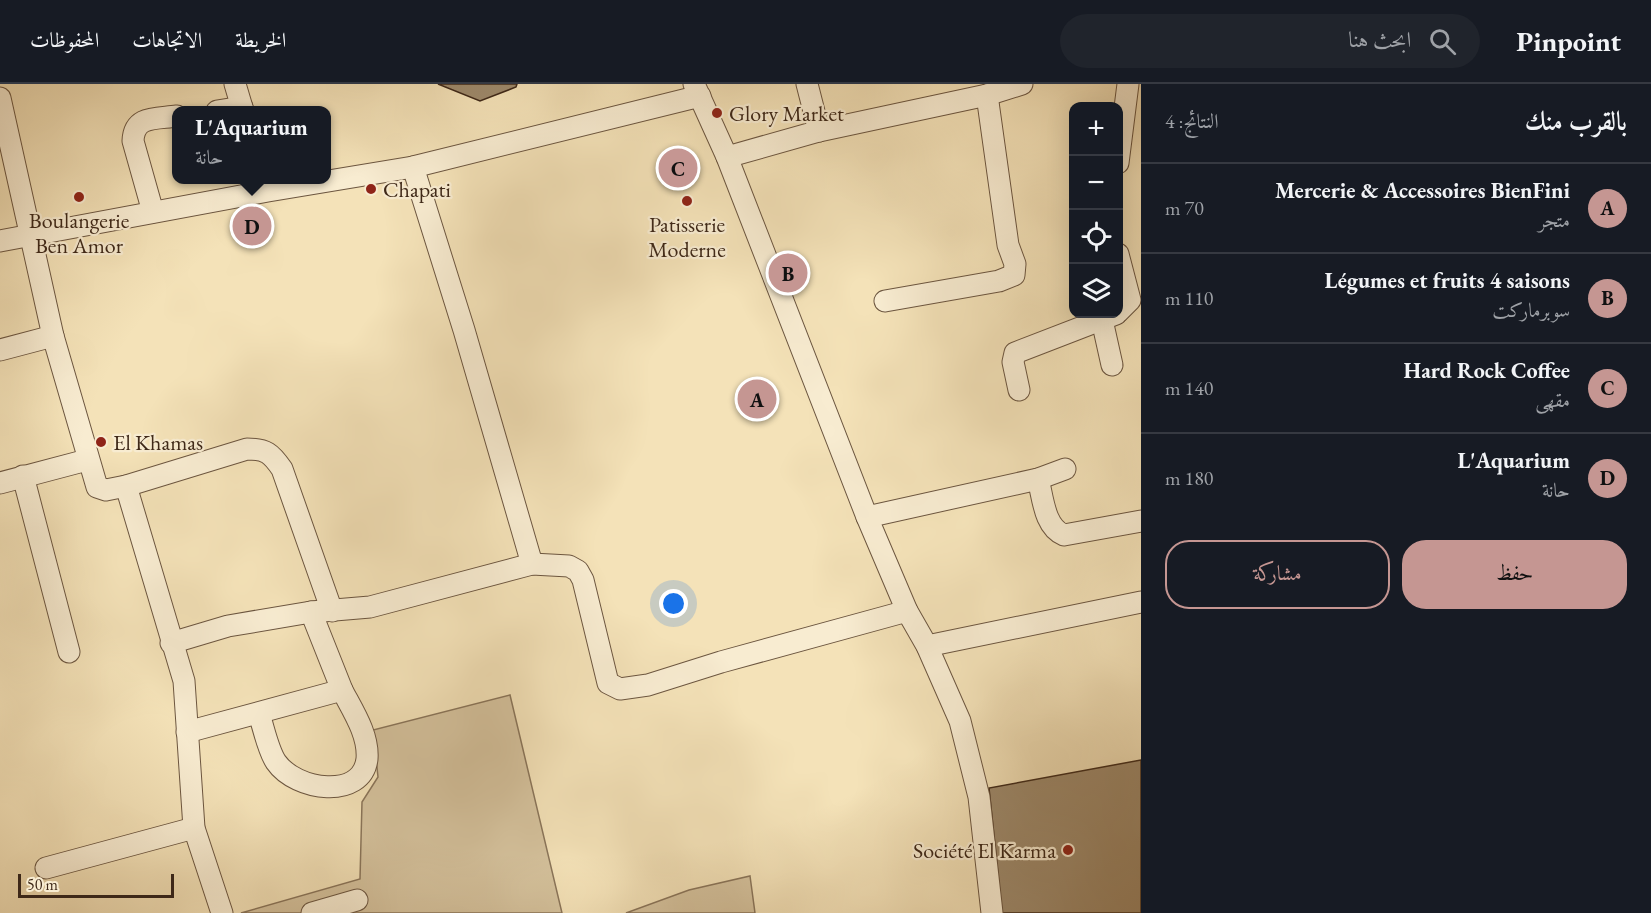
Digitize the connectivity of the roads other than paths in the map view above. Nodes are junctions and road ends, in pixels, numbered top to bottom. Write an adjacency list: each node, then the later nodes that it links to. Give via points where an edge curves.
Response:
1 (235, 84): 8 (street)
2 (807, 84): 10 (street)
3 (1022, 84): 6 (street)
4 (1128, 84): 11 (street)
5 (697, 90): 12 (street); 13 (street)
6 (987, 94): 10 (street); 20 (street, via 1014,275)
7 (0, 98): 17 (street)
8 (242, 106)
9 (172, 117): 16 (street, via 142,121 134,132 133,141)
10 (819, 131): 12 (street)
11 (1120, 156)
12 (727, 157): 34 (street)
13 (413, 167): 14 (street); 36 (street)
14 (331, 177)
15 (266, 185): 16 (street)
16 (153, 212): 17 (street)
17 (30, 234): 18 (street); 24 (street)
18 (0, 241)
19 (1123, 271): 21 (street, via 1130,300)
20 (885, 301)
21 (1123, 306)
22 (1104, 318): 27 (street, via 1015,353)
23 (1112, 318): 26 (street)
24 (53, 336): 25 (street); 28 (street)
25 (0, 350)
26 (1112, 364)
27 (1019, 390)
28 (87, 460): 30 (street); 33 (street, via 100,490)
29 (1065, 469): 31 (street)
30 (23, 476): 32 (street); 42 (street)
31 (1038, 478): 34 (street); 35 (street, via 1049,520 1064,535)
32 (0, 483)
33 (126, 486): 38 (street, via 247,449 272,453 282,469); 40 (street)
34 (867, 517): 39 (street)
35 (1141, 521)
36 (532, 564): 38 (street, via 370,607); 39 (street, via 558,564 578,571 608,683 620,689 648,685)
37 (1141, 602): 41 (street)
38 (322, 611): 40 (street, via 238,624); 43 (street)
39 (907, 611): 41 (street)
40 (171, 643): 45 (street, via 184,681)
41 (927, 646): 51 (street, via 960,721 977,786)
42 (69, 652)
43 (342, 690): 44 (street); 44 (street, via 366,742 367,762 356,778 336,787 311,786 291,778 275,761)
44 (260, 714): 45 (street)
45 (187, 732): 46 (street)
46 (194, 828): 47 (street); 49 (street)
47 (46, 868)
48 (357, 900): 50 (street)
49 (222, 913)
50 (312, 913)
51 (992, 913)

